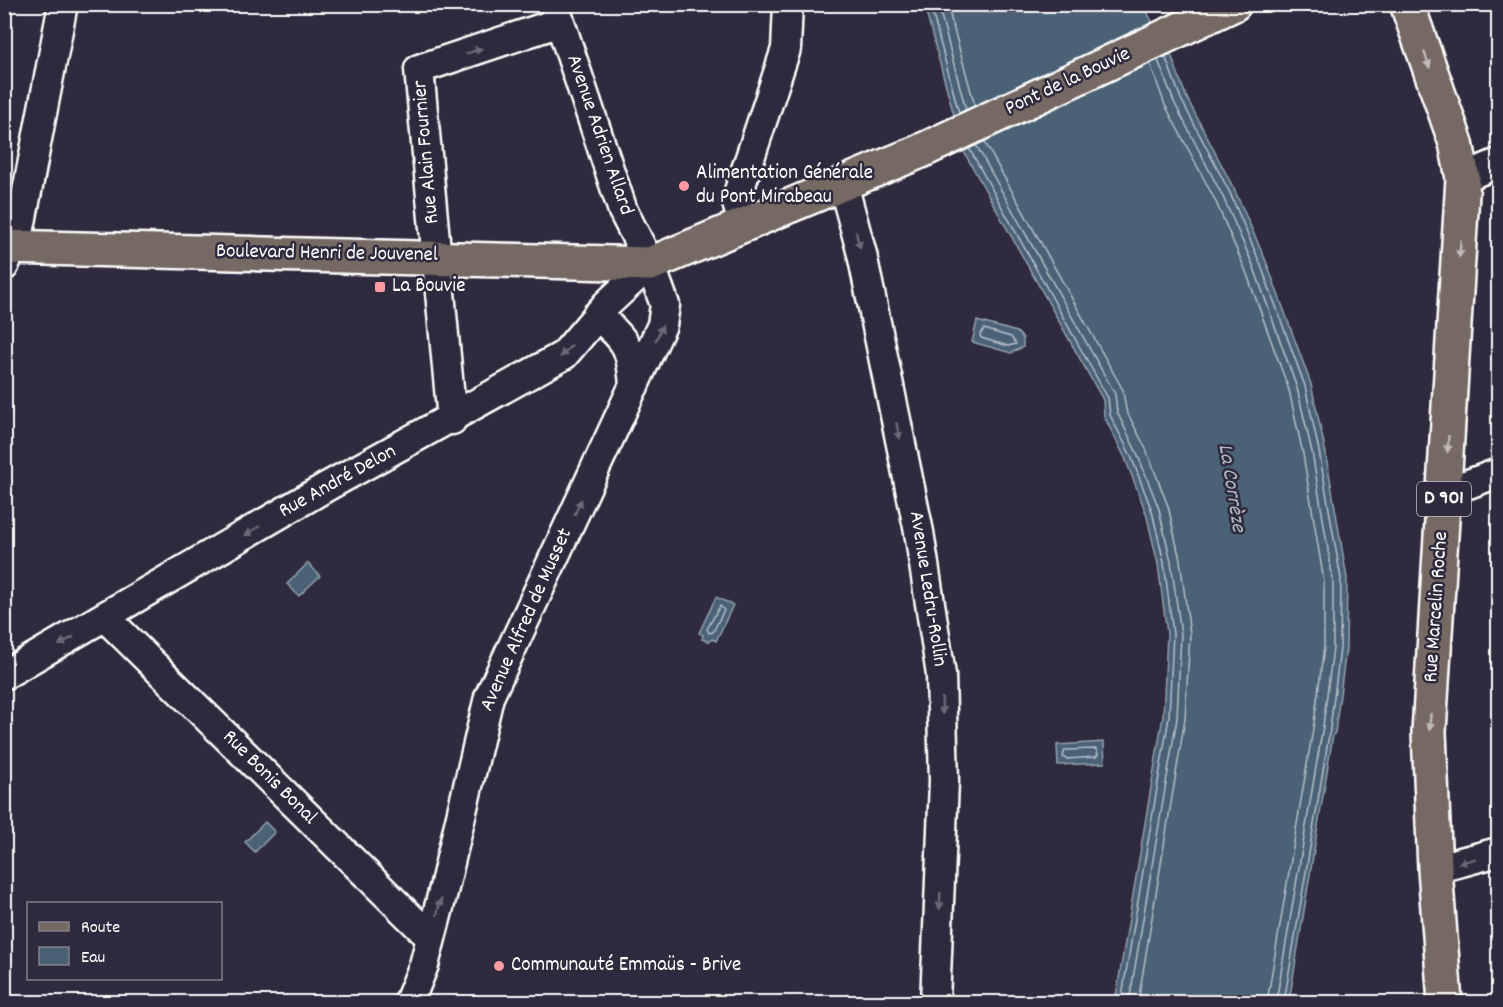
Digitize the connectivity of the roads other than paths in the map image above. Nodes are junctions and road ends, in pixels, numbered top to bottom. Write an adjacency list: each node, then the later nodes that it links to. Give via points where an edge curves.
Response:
1 (63, 4): 10 (street, via 20,228)
2 (788, 4): 9 (street, via 786,49 736,200)
3 (1407, 4): 7 (main road, Rue Marcelin Roche / D 901, one-way to 7, via 1456,143)
4 (1225, 9): 8 (main road, Pont de la Bouvie)
5 (557, 13): 11 (street, Rue Alain Fournier, one-way to 5, via 419,69); 12 (street, Avenue Adrien Allard, via 623,211)
6 (1498, 163): 7 (street)
7 (1463, 178): 17 (main road, Rue Marcelin Roche / D 901, one-way to 17)
8 (843, 184): 9 (main road, Pont de la Bouvie); 24 (street, Avenue Ledru-Rollin, one-way to 24, via 862,254 919,532 941,675 944,781)
9 (744, 226): 12 (main road, Pont de la Bouvie)
10 (7, 254): 11 (main road, Boulevard Henri de Jouvenel)
11 (436, 257): 12 (main road, Boulevard Henri de Jouvenel); 15 (street, Rue Alain Fournier)
12 (650, 264): 13 (street, Rue André Delon); 14 (street, Avenue Alfred de Musset, one-way to 12, via 662,326 665,305)
13 (597, 315): 14 (street, Avenue Alfred de Musset, via 618,334 632,356); 15 (street, Rue André Delon, one-way to 15, via 564,356)
14 (634, 386): 22 (street, Avenue Alfred de Musset, one-way to 14, via 489,697)
15 (452, 420): 18 (street, Rue André Delon, one-way to 18, via 326,488)
16 (1498, 473): 17 (street)
17 (1445, 490): 21 (main road, Rue Marcelin Roche / D 901, one-way to 21, via 1429,732)
18 (106, 618): 19 (street, Rue André Delon, one-way to 19); 22 (street, Rue Bonis Bonal)
19 (4, 675)
20 (1498, 852): 21 (street, one-way to 21)
21 (1435, 869): 25 (main road, Rue Marcelin Roche / D 901)
22 (431, 938): 23 (street, Avenue Alfred de Musset)
23 (409, 1002)
24 (935, 1002)
25 (1445, 1002)

